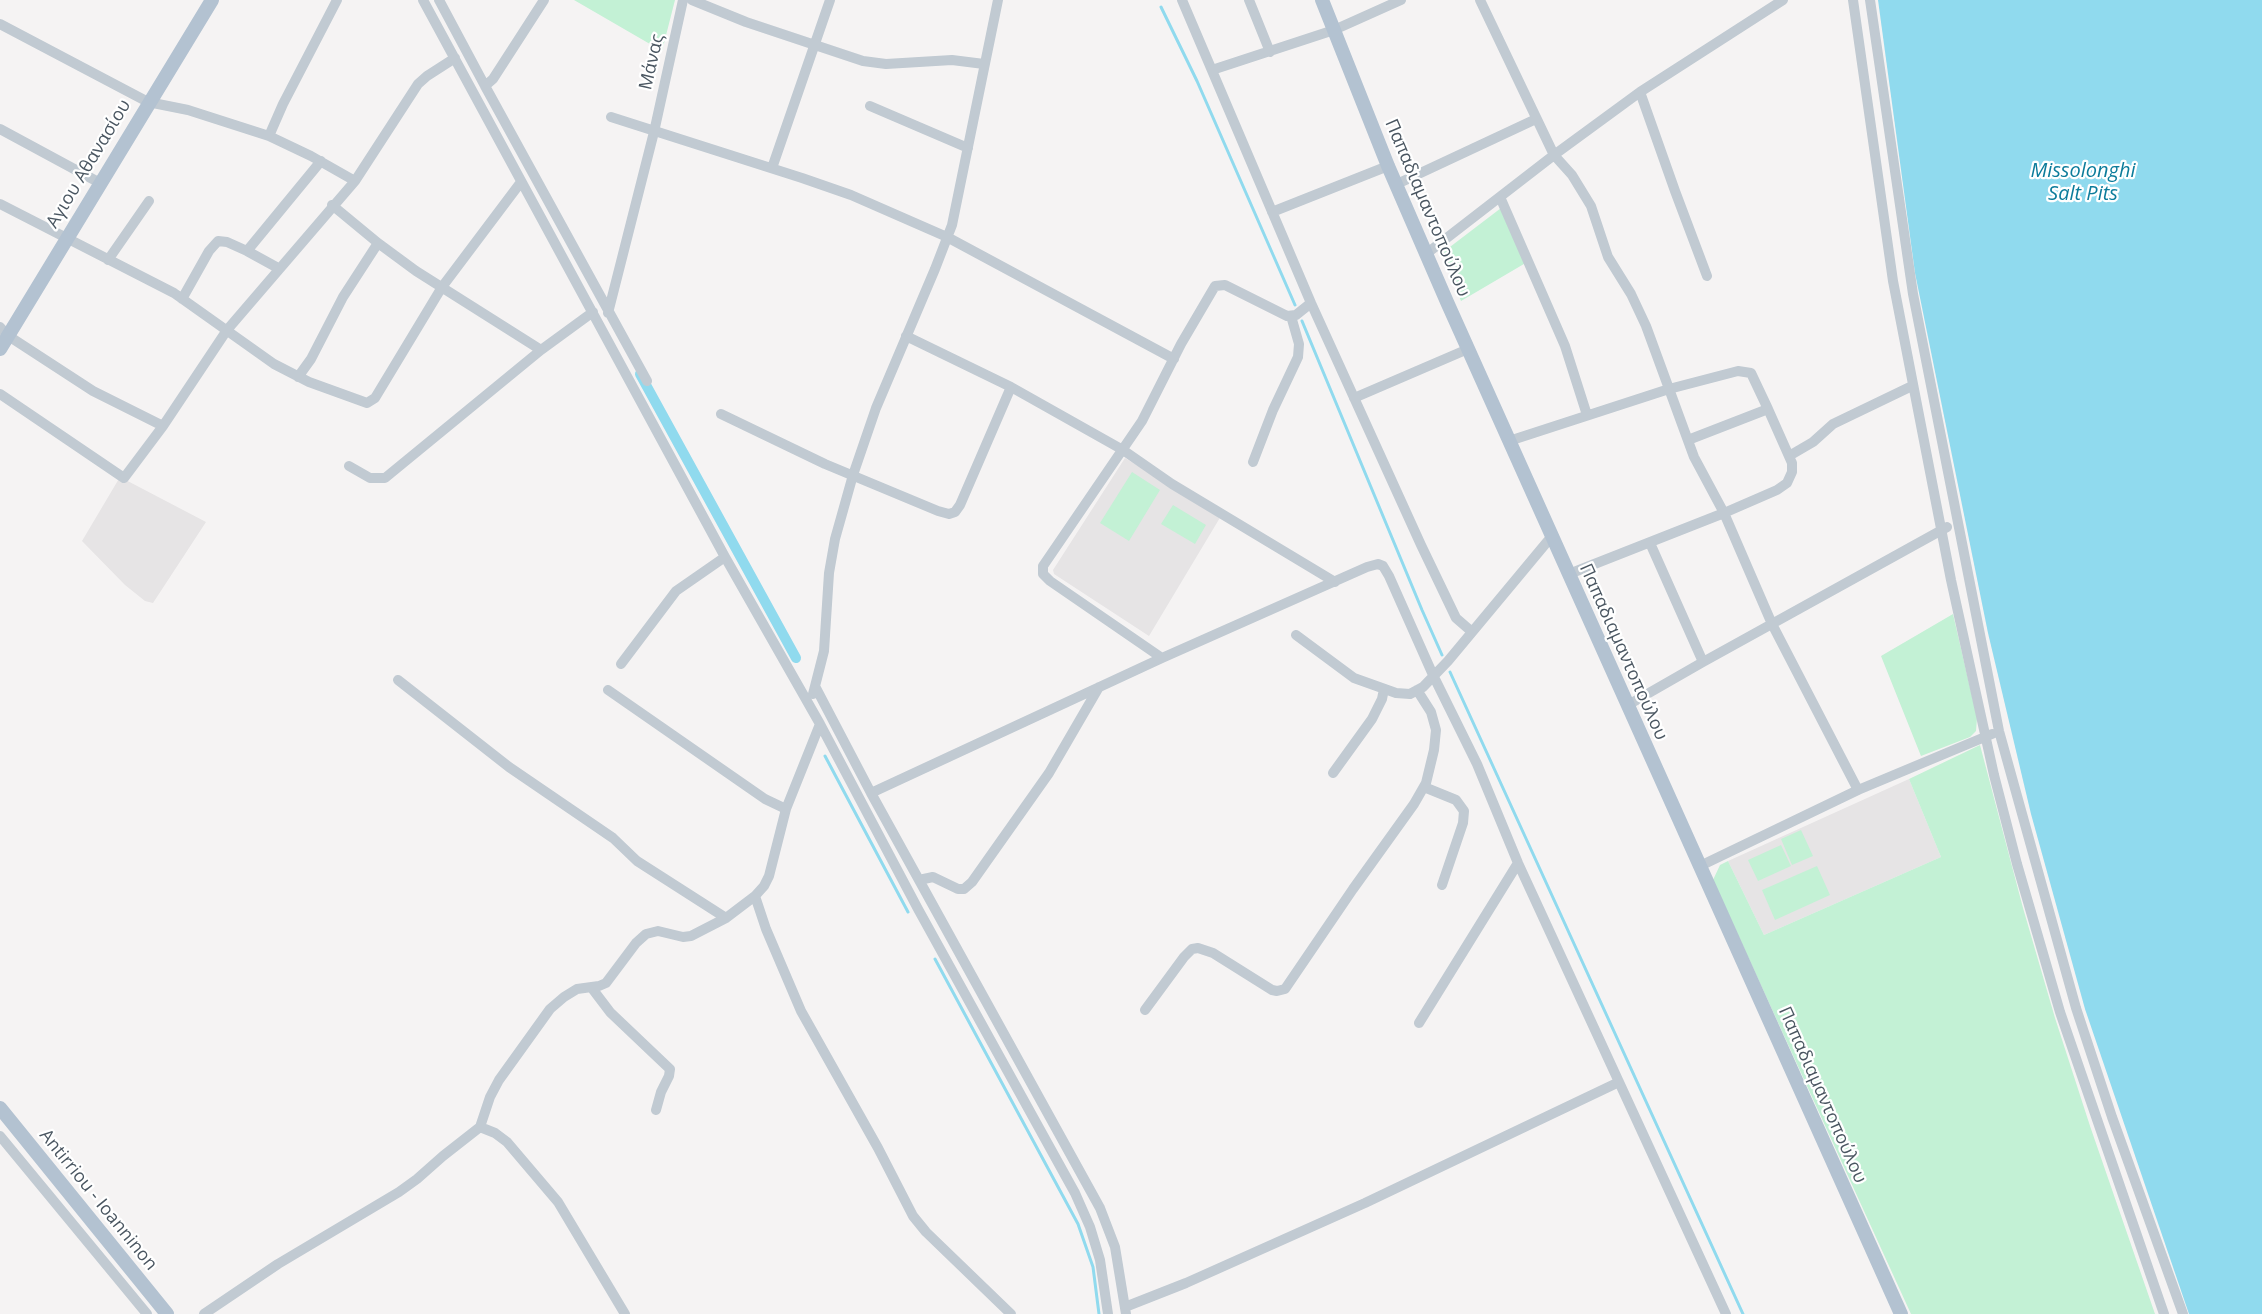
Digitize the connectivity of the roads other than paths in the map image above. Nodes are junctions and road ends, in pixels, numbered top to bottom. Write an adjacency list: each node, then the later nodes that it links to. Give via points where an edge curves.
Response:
1 (212, 0): 27 (main road, Αγιου Αθανασίου)
2 (338, 0): 33 (street)
3 (423, 0): 22 (street)
4 (438, 0): 25 (street)
5 (544, 0): 25 (street)
6 (683, 0): 32 (street, Μάνας)
7 (692, 0): 20 (street)
8 (830, 0): 20 (street)
9 (998, 0): 23 (street)
10 (1182, 0): 24 (street)
11 (1249, 0): 21 (street)
12 (1322, 0): 19 (main road, Παπαδιαμαντοπούλου)
13 (1401, 0): 19 (street)
14 (1480, 0): 30 (street)
15 (1783, 0): 26 (street)
16 (1853, 0): 71 (street, via 1886,239)
17 (1870, 0): 88 (street, via 1911,284)
18 (0, 24): 27 (street)
19 (1334, 30): 21 (street); 37 (main road, Παπαδιαμαντοπούλου)
20 (815, 45): 23 (street, via 874,64 946,60); 38 (street)
21 (1270, 52): 24 (street)
22 (455, 58): 39 (street, via 418,84); 40 (street)
23 (984, 64): 34 (street)
24 (1212, 70): 47 (street)
25 (485, 86): 60 (street)
26 (1640, 92): 35 (street); 55 (street)
27 (148, 102): 33 (street, via 188,110); 41 (main road, Αγιου Αθανασίου)
28 (870, 106): 34 (street)
29 (611, 117): 32 (street)
30 (1536, 119): 35 (street); 42 (street)
31 (0, 129): 41 (street)
32 (654, 132): 38 (street); 60 (street, Μάνας)
33 (269, 136): 36 (street)
34 (968, 148): 48 (street)
35 (1554, 154): 43 (street); 73 (street, via 1591,206 1608,257 1634,300)
36 (321, 161): 39 (street); 51 (street)
37 (1388, 166): 42 (main road, Παπαδιαμαντοπούλου); 47 (street)
38 (772, 168): 48 (street, via 837,189)
39 (355, 181): 46 (street)
40 (521, 182): 56 (street); 59 (street)
41 (100, 183): 49 (main road, Αγιου Αθανασίου)
42 (1397, 184): 52 (main road, Παπαδιαμαντοπούλου)
43 (1500, 197): 52 (street); 78 (street, via 1565,346)
44 (149, 201): 53 (street)
45 (0, 204): 49 (street)
46 (332, 205): 50 (street); 54 (street)
47 (1272, 212): 58 (street)
48 (947, 237): 64 (street); 68 (street)
49 (65, 239): 53 (street); 63 (main road, Αγιου Αθανασίου)
50 (378, 243): 56 (street); 69 (street)
51 (247, 251): 54 (street); 57 (street, via 222,240 215,243)
52 (1426, 254): 66 (main road, Παπαδιαμαντοπούλου)
53 (108, 260): 57 (street)
54 (278, 268): 62 (street)
55 (1707, 276)
56 (442, 288): 67 (street); 69 (street, via 371,402 363,403)
57 (182, 299): 62 (street)
58 (1311, 303): 61 (street); 75 (street)
59 (593, 312): 67 (street); 92 (street)
60 (608, 313): 70 (street)
61 (1291, 316): 68 (street, via 1225,285 1216,285); 84 (street, via 1299,344 1298,357)
62 (227, 330): 69 (street, via 269,362); 79 (street)
63 (4, 331): 65 (main road, Αγιου Αθανασίου); 79 (street, via 99,394)
64 (906, 336): 72 (street); 86 (street)
65 (0, 349)
66 (1468, 349): 75 (street); 81 (main road, Παπαδιαμαντοπούλου)
67 (541, 350): 85 (street, via 385,478 370,478)
68 (1174, 358): 82 (street)
69 (298, 377)
70 (646, 381)
71 (1912, 386): 83 (street, via 1833,424); 89 (street)
72 (1011, 387): 82 (street); 86 (street, via 965,495 952,514)
73 (1669, 389): 76 (street, via 1745,371 1751,374); 78 (street); 80 (street)
74 (0, 394): 79 (street, via 124,478)
75 (1354, 398): 96 (street, via 1456,618)
76 (1768, 409): 80 (street); 83 (street)
77 (721, 414): 86 (street)
78 (1587, 415): 81 (street)
79 (163, 426)
80 (1688, 440): 87 (street)
81 (1509, 441): 90 (main road, Παπαδιαμαντοπούλου)
82 (1123, 450): 94 (street); 98 (street, via 1047,560 1042,574)
83 (1789, 456): 87 (street, via 1792,468 1787,483)
84 (1253, 462)
85 (349, 466)
86 (853, 475): 104 (street, via 831,555 826,637)
87 (1724, 513): 91 (street); 95 (street)
88 (1957, 525): 89 (street); 111 (street)
89 (1941, 529): 95 (street); 112 (street)
90 (1552, 536): 93 (main road, Παπαδιαμαντοπούλου); 96 (street)
91 (1650, 543): 93 (street); 99 (street)
92 (725, 557): 100 (street, via 676,591); 108 (street)
93 (1569, 573): 109 (main road, Παπαδιαμαντοπούλου)
94 (1335, 582): 98 (street); 101 (street, via 1371,566 1383,566)
95 (1772, 624): 99 (street); 115 (street)
96 (1471, 631): 101 (street)
97 (1296, 635): 105 (street, via 1348,675)
98 (1162, 658): 103 (street)
99 (1703, 662): 109 (street)
100 (621, 664)
101 (1433, 675): 107 (street); 118 (street, via 1477,764)
102 (398, 680): 123 (street, via 509,767 614,838 637,861)
103 (1099, 687): 116 (street); 120 (street, via 1049,773 972,882 958,889 933,877)
104 (816, 688): 108 (street); 116 (street)
105 (1384, 689): 107 (street, via 1405,694); 113 (street, via 1372,719)
106 (608, 690): 117 (street, via 765,799)
107 (1417, 690): 114 (street, via 1431,712 1436,733)
108 (809, 703): 110 (street)
109 (1628, 705): 119 (main road, Παπαδιαμαντοπούλου)
110 (820, 724): 117 (street); 138 (street, via 1075,1193 1100,1260)
111 (1999, 731): 112 (street); 142 (street, via 2076,1008)
112 (1985, 736): 115 (street); 141 (street, via 2060,1012)
113 (1333, 773)
114 (1424, 787): 121 (street, via 1456,800 1464,811); 125 (street, via 1285,989 1272,990 1213,953 1198,948 1184,957)
115 (1858, 790): 119 (street)
116 (871, 793): 120 (street)
117 (786, 809): 122 (street, via 771,870)
118 (1518, 863): 126 (street); 127 (street)
119 (1700, 866): 140 (main road, Παπαδιαμαντοπούλου)
120 (919, 880): 132 (street, via 1100,1208 1115,1247)
121 (1442, 885)
122 (755, 896): 123 (street); 137 (street, via 798,1005 913,1216)
123 (726, 918): 124 (street, via 691,936 647,933 608,980)
124 (591, 987): 129 (street, via 610,1012 668,1065 669,1076); 130 (street, via 571,992 545,1015 499,1080)
125 (1145, 1010)
126 (1419, 1023)
127 (1619, 1082): 132 (street); 139 (street)
128 (0, 1108): 134 (main road, Antirriou - Ioanninon)
129 (656, 1110)
130 (480, 1127): 135 (street, via 399,1192 278,1264); 136 (street, via 507,1142 558,1202)
131 (0, 1136): 133 (street)
132 (1126, 1311)
133 (147, 1314)
134 (167, 1314)
135 (204, 1314)
136 (625, 1314)
137 (1011, 1314)
138 (1108, 1314)
139 (1726, 1314)
140 (1901, 1314)
141 (2164, 1314)
142 (2183, 1314)

